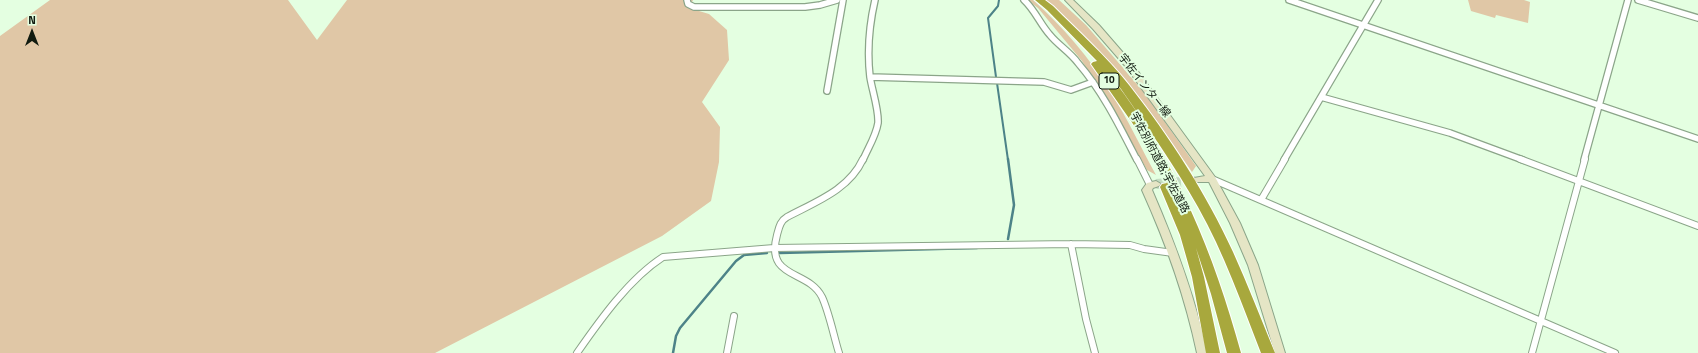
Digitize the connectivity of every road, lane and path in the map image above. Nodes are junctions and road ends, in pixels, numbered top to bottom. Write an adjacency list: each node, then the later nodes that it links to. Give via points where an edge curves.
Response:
1 (687, 0): 2 (street, via 688,4 694,7 805,7)
2 (837, 0)
3 (843, 0): 16 (street)
4 (876, 0): 14 (street, via 868,29)
5 (1024, 0): 15 (street, via 1036,12 1049,33 1080,64)
6 (1039, 0): 20 (highway, 宇佐別府道路;宇佐道路 / 10, via 1077,40 1125,102); 39 (highway, via 1097,55 1125,87 1173,156 1204,207 1227,252)
7 (1069, 0): 21 (main road, 宇佐インター線, via 1096,26 1129,65)
8 (1289, 0): 13 (street)
9 (1378, 0): 13 (street)
10 (1628, 0): 18 (street)
11 (1638, 0): 12 (street)
12 (1698, 18)
13 (1363, 25): 17 (street); 18 (street)
14 (870, 77): 15 (street, via 1044,82 1071,90); 28 (street, via 878,121 860,166 849,182 838,190 784,219)
15 (1093, 82): 24 (street)
16 (827, 91)
17 (1321, 97): 23 (street, via 1450,132); 25 (street)
18 (1599, 105): 19 (street); 23 (street)
19 (1698, 139)
20 (1166, 172): 37 (highway, via 1166,186 1186,235 1198,277); 38 (highway, 宇佐別府道路;宇佐道路 / 10, via 1206,258)
21 (1212, 179): 22 (main road); 25 (street); 40 (main road, 宇佐インター線, via 1253,265)
22 (1197, 180)
23 (1579, 181): 26 (street); 31 (street)
24 (1153, 184): 29 (main road, via 1147,190)
25 (1261, 200): 31 (street)
26 (1698, 226)
27 (1071, 244): 28 (street); 29 (street, via 1130,245); 35 (street)
28 (774, 248): 32 (street, via 663,257 649,266 601,318); 34 (street, via 775,258 780,265 820,292)
29 (1173, 252): 36 (main road, via 1189,296)
30 (734, 316): 33 (street)
31 (1541, 321): 41 (street); 42 (street)
32 (577, 353)
33 (727, 353)
34 (839, 353)
35 (1095, 353)
36 (1202, 353)
37 (1213, 353)
38 (1234, 353)
39 (1268, 353)
40 (1280, 353)
41 (1532, 353)
42 (1615, 353)

